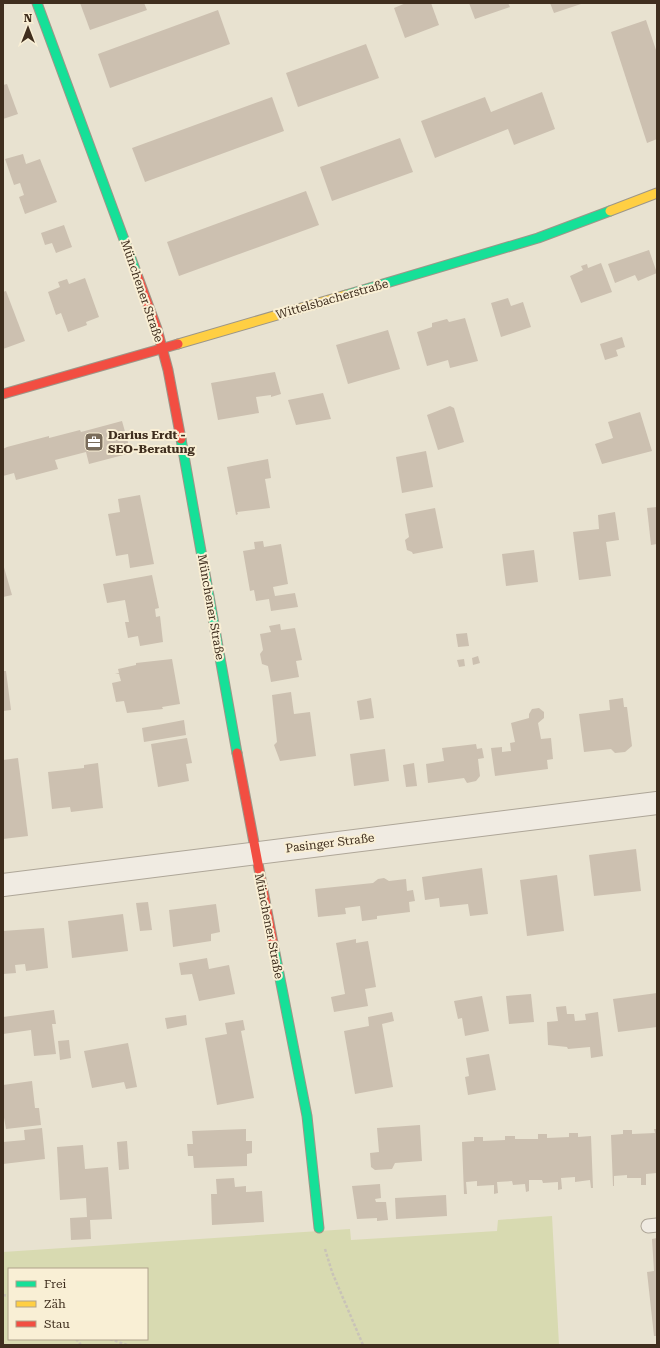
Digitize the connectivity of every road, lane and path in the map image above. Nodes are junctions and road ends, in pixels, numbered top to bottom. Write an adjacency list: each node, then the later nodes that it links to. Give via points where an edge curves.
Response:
1 (37, 3): 3 (street, Münchener Straße)
2 (657, 193): 3 (street, Wittelsbacherstraße, via 538,238)
3 (163, 349): 4 (street, Wittelsbacherstraße); 6 (street, Münchener Straße)
4 (3, 394)
5 (657, 803): 6 (street, Pasinger Straße)
6 (255, 852): 7 (street, Pasinger Straße); 8 (street, Münchener Straße, via 307,1116)
7 (3, 884)
8 (319, 1228): 11 (path, via 332,1272)
9 (113, 1340): 10 (path)
10 (127, 1345)
11 (363, 1345)

